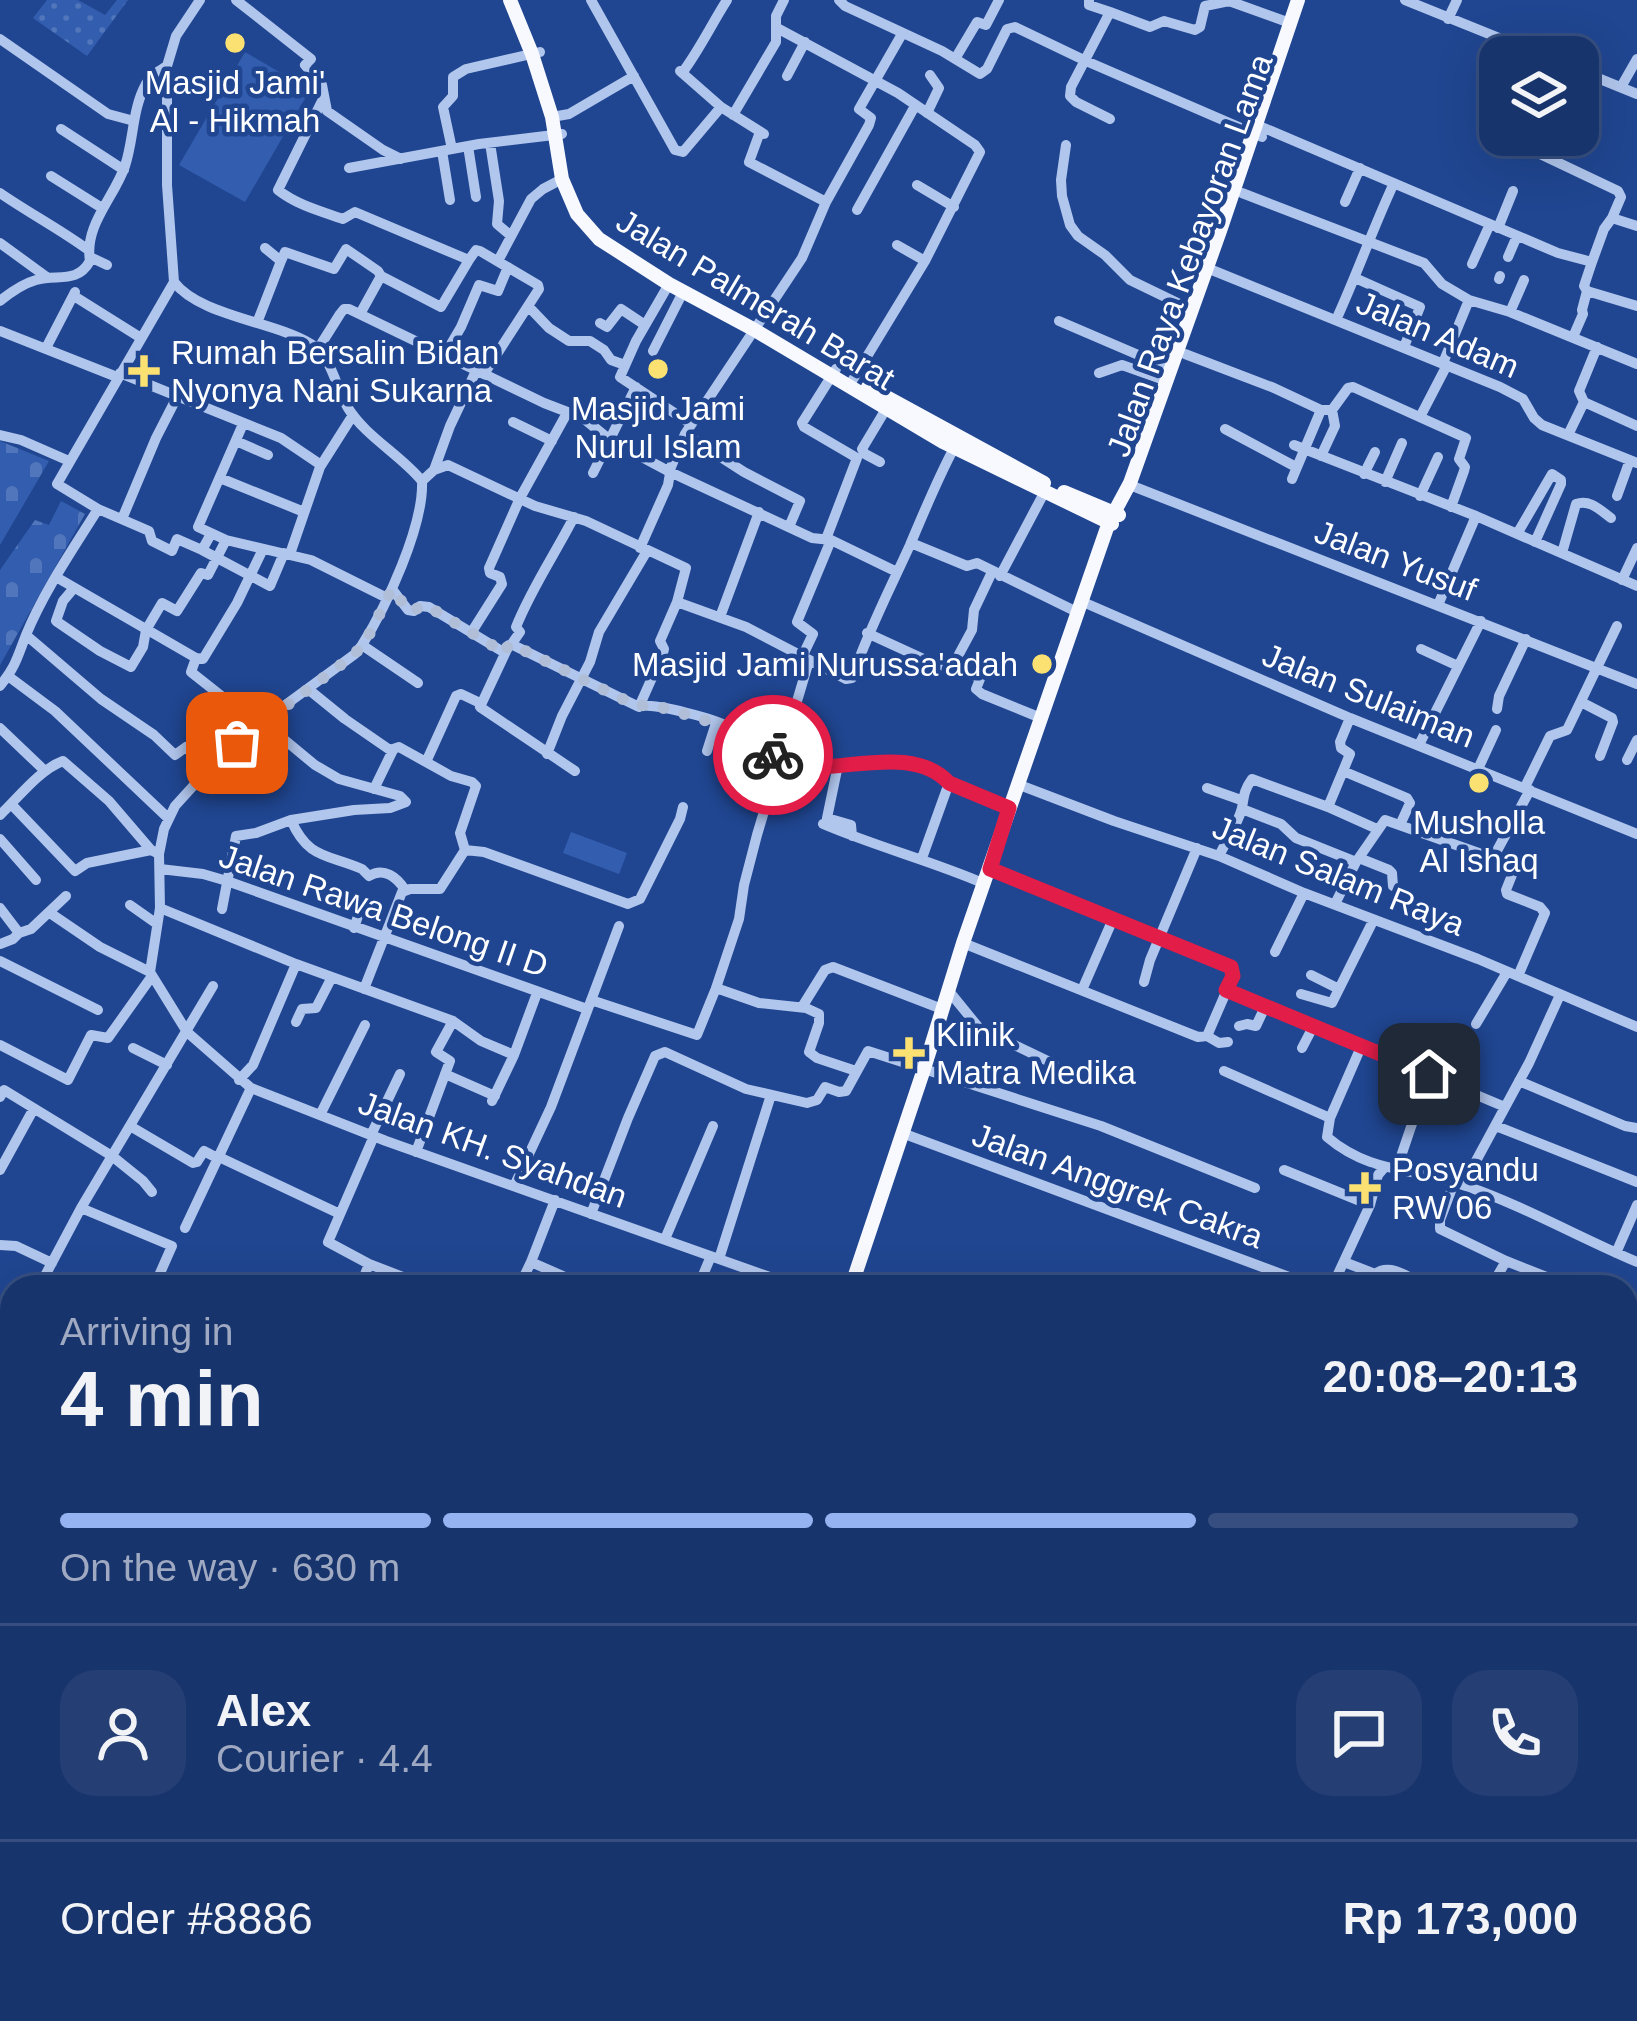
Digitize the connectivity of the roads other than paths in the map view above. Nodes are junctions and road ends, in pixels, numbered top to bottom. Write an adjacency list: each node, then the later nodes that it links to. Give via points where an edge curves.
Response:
1 (200, 0): 26 (street)
2 (236, 0): 34 (street, via 311,58 306,68)
3 (509, 0): 22 (main road, Jalan Palmerah Barat)
4 (520, 0): 22 (main road, Jalan Palmerah Barat)
5 (591, 0): 28 (street)
6 (727, 0): 35 (street, via 681,72)
7 (784, 0): 16 (street)
8 (839, 0): 18 (street)
9 (999, 0): 24 (street)
10 (1089, 0): 14 (street)
11 (1406, 0): 15 (street)
12 (1456, 0): 15 (street)
13 (1302, 3): 17 (main road, Jalan Raya Kebayoran Lama)
14 (1110, 12): 17 (street, via 1150,27 1165,21 1197,30 1205,6 1224,1); 25 (street)
15 (1448, 19): 19 (street)
16 (776, 28): 20 (street); 37 (street, via 776,42)
17 (1290, 31): 42 (main road, Jalan Raya Kebayoran Lama)
18 (902, 34): 24 (street); 31 (street)
19 (1492, 36)
20 (806, 42): 29 (street); 31 (street)
21 (2, 45): 39 (street, via 108,114)
22 (536, 53): 40 (main road, Jalan Palmerah Barat); 46 (street, via 466,69 452,80 454,96 443,107)
23 (1637, 58): 32 (street)
24 (955, 59): 25 (street, via 982,74 1013,26)
25 (1086, 61): 38 (street, via 1070,95); 42 (street)
26 (167, 66): 39 (street, via 147,82); 90 (street)
27 (930, 75): 36 (street, via 939,88)
28 (634, 76): 35 (street, via 679,153); 40 (street)
29 (787, 76)
30 (1599, 78): 32 (street)
31 (877, 82): 36 (street); 61 (street, via 860,111 871,122)
32 (1621, 87): 33 (street)
33 (1637, 94)
34 (324, 97): 48 (street, via 340,122); 78 (street, via 278,190 343,219 356,212)
35 (721, 106): 37 (street)
36 (921, 110): 63 (street, via 980,152); 65 (street)
37 (733, 115): 61 (street, via 762,133 748,162)
38 (1110, 119)
39 (134, 121): 51 (street)
40 (557, 126): 43 (street); 53 (main road, Jalan Palmerah Barat); 106 (main road, Jalan Palmerah Barat, via 595,224)
41 (61, 129): 51 (street)
42 (1259, 131): 50 (street); 58 (main road, Jalan Raya Kebayoran Lama); 84 (main road, Jalan Raya Kebayoran Lama)
43 (490, 143): 45 (street); 69 (street, via 497,224)
44 (1066, 145): 98 (street, via 1062,196 1078,236 1130,280)
45 (468, 146): 46 (street); 59 (street)
46 (447, 150): 48 (street); 60 (street)
47 (1544, 156): 66 (street, via 1618,191)
48 (401, 158): 49 (street)
49 (349, 168)
50 (1360, 168): 54 (street); 62 (street)
51 (124, 170): 64 (street)
52 (51, 176): 64 (street)
53 (562, 179): 69 (street, via 536,194); 91 (main road, Jalan Palmerah Barat, via 586,227)
54 (1394, 183): 67 (street); 71 (street)
55 (917, 184): 63 (street)
56 (1514, 191): 67 (street)
57 (0, 193): 75 (street)
58 (1242, 193): 71 (street); 84 (main road, Jalan Raya Kebayoran Lama)
59 (476, 197)
60 (450, 200)
61 (826, 202): 106 (street, via 802,258)
62 (1345, 202)
63 (954, 206): 79 (street)
64 (101, 208): 75 (street)
65 (857, 210)
66 (1612, 218): 68 (street); 80 (street)
67 (1494, 226): 70 (street); 82 (street)
68 (1637, 226)
69 (510, 235): 81 (street)
70 (1516, 236): 76 (street); 80 (street)
71 (1366, 242): 88 (street); 95 (street, via 1424,263)
72 (0, 243): 86 (street)
73 (897, 244): 79 (street)
74 (265, 248): 77 (street)
75 (88, 253): 83 (street); 87 (street)
76 (1508, 256)
77 (281, 260): 85 (street, via 285,252 334,269 346,249); 103 (street)
78 (469, 260): 81 (street, via 476,250); 85 (street, via 441,307)
79 (925, 260): 125 (street)
80 (1592, 262): 92 (street)
81 (503, 264): 96 (street, via 538,285); 116 (street, via 497,291 477,287)
82 (1472, 264)
83 (107, 265)
84 (1211, 269): 98 (main road, Jalan Raya Kebayoran Lama); 101 (street, Jalan Adam); 115 (main road, Jalan Raya Kebayoran Lama)
85 (381, 276): 100 (street)
86 (48, 278): 87 (street); 93 (street)
87 (72, 278): 94 (street)
88 (1355, 278): 101 (street); 110 (street, via 1420,307)
89 (1524, 280): 99 (street)
90 (174, 282): 103 (street, via 197,301); 109 (street)
91 (676, 288): 105 (street); 106 (main road, Jalan Palmerah Barat); 114 (street)
92 (1587, 292): 97 (street); 108 (street)
93 (3, 294)
94 (74, 296): 109 (street); 112 (street)
95 (1469, 300): 99 (street); 117 (street)
96 (528, 306): 119 (street, via 549,328 590,341); 121 (street)
97 (1637, 306)
98 (1192, 310): 124 (main road, Jalan Raya Kebayoran Lama)
99 (1510, 312): 108 (street)
100 (360, 314): 113 (street, via 344,309); 116 (street)
101 (1336, 320): 110 (street, Jalan Adam)
102 (1059, 321): 124 (street)
103 (257, 323): 113 (street)
104 (600, 323): 105 (street, via 608,327 620,309)
105 (645, 325): 119 (street)
106 (756, 326): 120 (main road, Jalan Palmerah Barat); 139 (street)
107 (0, 331): 112 (street)
108 (1573, 337): 111 (street)
109 (141, 338): 123 (street)
110 (1404, 347): 117 (street, Jalan Adam)
111 (1597, 347): 118 (street); 129 (street, via 1579,391)
112 (46, 348): 123 (street)
113 (318, 349): 134 (street)
114 (653, 351)
115 (1185, 354): 127 (street); 164 (main road, Jalan Raya Kebayoran Lama)
116 (444, 356): 121 (street)
117 (1445, 364): 135 (street); 142 (street, Jalan Adam, via 1523,399 1534,418)
118 (1637, 364)
119 (625, 365): 126 (street, via 620,377)
120 (834, 372): 125 (main road, Jalan Palmerah Barat); 183 (street, via 802,422 855,456)
121 (480, 373): 133 (street); 157 (street)
122 (1099, 373): 124 (street, via 1122,365)
123 (118, 375): 128 (street); 153 (street)
124 (1169, 375): 179 (main road, Jalan Raya Kebayoran Lama)
125 (851, 383): 131 (main road, Jalan Palmerah Barat); 179 (main road, Jalan Palmerah Barat)
126 (636, 388): 139 (street); 143 (street)
127 (1274, 388): 130 (street); 132 (street)
128 (177, 397): 137 (street); 178 (street)
129 (1584, 402): 138 (street); 142 (street)
130 (1267, 404)
131 (886, 409): 148 (main road, Jalan Palmerah Barat); 155 (street, via 862,449)
132 (1326, 410): 135 (street, via 1353,387); 147 (street); 151 (street, via 1335,426)
133 (567, 413): 143 (street); 145 (street)
134 (353, 416): 156 (street); 162 (street)
135 (1420, 417): 171 (street, via 1467,440)
136 (513, 422): 145 (street)
137 (243, 424): 144 (street); 156 (street)
138 (1637, 426)
139 (688, 429): 158 (street); 180 (street, via 800,501)
140 (1225, 429): 147 (street, via 1294,473)
141 (0, 435): 153 (street)
142 (1568, 435): 154 (street, Jalan Adam)
143 (610, 440): 158 (street); 159 (street)
144 (236, 441): 150 (street); 161 (street)
145 (552, 441): 170 (street)
146 (1402, 443): 163 (street)
147 (1299, 447): 151 (street)
148 (954, 448): 166 (main road, Jalan Palmerah Barat); 186 (street)
149 (1375, 452): 160 (street)
150 (268, 455)
151 (1321, 456): 160 (street)
152 (1438, 458): 167 (street)
153 (70, 461): 172 (street, via 57,484)
154 (1634, 461): 168 (street)
155 (880, 462)
156 (321, 465): 173 (street)
157 (434, 470): 162 (street); 170 (street, via 448,465)
158 (670, 472): 174 (street); 189 (street)
159 (593, 473)
160 (1364, 474): 163 (street)
161 (220, 478): 173 (street); 181 (street, via 199,527)
162 (422, 482): 201 (street)
163 (1385, 482): 167 (street)
164 (1136, 487): 179 (main road, Jalan Raya Kebayoran Lama); 203 (street, Jalan Yusuf)
165 (1540, 490): 169 (street); 169 (street, via 1552,473 1561,481); 182 (street)
166 (1044, 493): 179 (main road, Jalan Palmerah Barat); 195 (street)
167 (1420, 496): 171 (street)
168 (1617, 496)
169 (1555, 497): 185 (street)
170 (520, 498): 176 (street); 209 (street, via 489,568 501,586)
171 (1450, 507): 175 (street)
172 (98, 509): 178 (street); 196 (street)
173 (304, 512): 192 (street)
174 (759, 512): 180 (street); 205 (street)
175 (1472, 515): 182 (street); 203 (street)
176 (574, 517): 189 (street); 214 (street)
177 (1611, 518): 191 (street, via 1576,504)
178 (122, 519): 190 (street, via 171,553 177,539)
179 (1112, 522): 204 (main road)
180 (789, 526): 183 (street)
181 (211, 534): 184 (street); 190 (street)
182 (1517, 534): 185 (street)
183 (828, 539): 194 (street); 217 (street, via 797,622 813,634)
184 (226, 540): 188 (street); 193 (street)
185 (1535, 542): 191 (street)
186 (911, 543): 194 (street); 195 (street, Jalan Sulaiman)
187 (1637, 548): 198 (street)
188 (263, 549): 192 (street); 197 (street)
189 (644, 549): 202 (street, via 686,568); 221 (street)
190 (202, 550): 193 (street)
191 (1562, 553): 198 (street)
192 (287, 554): 197 (street, via 270,586); 201 (street)
193 (218, 559): 197 (street); 208 (street, via 177,611 162,603)
194 (897, 572): 210 (street)
195 (996, 574): 204 (street, Jalan Sulaiman); 220 (street)
196 (56, 577): 200 (street); 211 (street)
197 (250, 577): 216 (street, via 205,656)
198 (1622, 580): 199 (street)
199 (1637, 586)
200 (74, 587): 208 (street); 208 (street, via 56,621 100,651 131,668)
201 (390, 594): 209 (street, via 408,610 429,607); 213 (street)
202 (677, 602): 205 (street); 228 (street)
203 (1438, 605): 206 (street, Jalan Yusuf)
204 (1081, 608): 230 (main road); 231 (street, Jalan Sulaiman)
205 (720, 617): 217 (street)
206 (1481, 621): 212 (street, Jalan Yusuf); 218 (street)
207 (1617, 626): 219 (street)
208 (146, 630): 216 (street)
209 (471, 633): 214 (street)
210 (867, 634): 217 (street, via 852,678); 220 (street)
211 (26, 635): 222 (street); 246 (street, via 175,755 186,748)
212 (1526, 639): 219 (street, Jalan Yusuf); 229 (street)
213 (362, 645): 223 (street); 225 (street)
214 (508, 649): 221 (street); 227 (street)
215 (1421, 649): 218 (street)
216 (196, 658): 233 (street, via 191,672)
217 (805, 659): 242 (street)
218 (1458, 666): 237 (street)
219 (1597, 668): 224 (street, Jalan Yusuf); 226 (street)
220 (951, 669): 230 (street, via 980,679 982,694)
221 (583, 678): 228 (street); 240 (street)
222 (4, 681): 262 (street, via 55,711)
223 (418, 683)
224 (1637, 684)
225 (308, 688): 233 (street); 238 (street)
226 (1581, 702): 241 (street, via 1612,718); 255 (street, via 1565,732 1550,736)
227 (480, 703): 240 (street); 244 (street, via 455,696)
228 (639, 706): 232 (street)
229 (1497, 709)
230 (1041, 718): 252 (main road)
231 (1350, 718): 237 (street, Jalan Sulaiman); 249 (street, via 1340,742 1350,754)
232 (716, 723): 239 (street); 242 (street)
233 (261, 724): 246 (street); 254 (street, via 339,779)
234 (0, 728): 248 (street)
235 (1496, 730): 247 (street)
236 (1637, 740): 243 (street)
237 (1420, 745): 247 (street, Jalan Sulaiman)
238 (393, 750): 244 (street); 254 (street)
239 (707, 751)
240 (547, 754): 250 (street)
241 (1600, 756)
242 (780, 760): 245 (street); 312 (street)
243 (1627, 760)
244 (426, 762): 271 (street, via 476,786 460,832)
245 (838, 765): 251 (street, via 894,762); 268 (street, via 827,818 851,825)
246 (209, 768): 262 (street)
247 (1478, 769): 255 (street, Jalan Sulaiman)
248 (45, 771): 256 (street); 272 (street, via 68,764)
249 (1343, 771): 259 (street); 265 (street, via 1407,798)
250 (575, 772)
251 (949, 783): 260 (street); 274 (street)
252 (1017, 784): 260 (main road); 270 (street, Jalan Salam Raya)
253 (1207, 788): 257 (street)
254 (374, 789): 263 (street, via 406,802)
255 (1528, 789): 267 (street, Jalan Sulaiman); 275 (street)
256 (11, 804): 261 (street); 272 (street, via 75,872)
257 (1242, 805): 259 (street, via 1248,782 1258,780); 273 (street); 276 (street, via 1296,838)
258 (683, 806): 286 (street, via 640,899)
259 (1328, 807): 266 (street)
260 (1009, 808): 278 (main road)
261 (0, 815)
262 (168, 818): 272 (street)
263 (291, 820): 280 (street, via 236,836); 282 (street, via 312,850 369,876 389,874)
264 (823, 824): 268 (street)
265 (1400, 825): 266 (street, via 1385,820); 275 (street)
266 (1377, 829): 276 (street)
267 (1637, 834)
268 (852, 836): 274 (street)
269 (0, 838): 279 (street)
270 (1197, 848): 273 (street, Jalan Salam Raya); 298 (street)
271 (465, 850): 282 (street, via 440,889); 286 (street)
272 (155, 852): 277 (street)
273 (1219, 856): 283 (street, Jalan Salam Raya)
274 (922, 858): 278 (street)
275 (1492, 858): 306 (street, via 1514,870 1507,894 1545,913)
276 (1357, 860): 281 (street, via 1389,870); 287 (street)
277 (160, 869): 280 (street, Jalan Rawa Belong II D); 290 (street)
278 (987, 876): 293 (street); 300 (main road)
279 (36, 880)
280 (227, 881): 291 (street); 296 (street, Jalan Rawa Belong II D)
281 (1393, 886)
282 (405, 890): 299 (street)
283 (1304, 893): 287 (street, Jalan Salam Raya); 302 (street)
284 (66, 896): 292 (street)
285 (363, 901): 296 (street)
286 (628, 904): 321 (street)
287 (1335, 904): 294 (street, Jalan Salam Raya)
288 (130, 905): 295 (street)
289 (0, 908): 297 (street)
290 (160, 908): 295 (street); 304 (street)
291 (222, 908)
292 (50, 913): 297 (street); 305 (street)
293 (1113, 919): 298 (street); 315 (street)
294 (1373, 921): 306 (street, Jalan Salam Raya); 313 (street)
295 (157, 924): 305 (street)
296 (354, 928): 299 (street, Jalan Rawa Belong II D)
297 (19, 933): 301 (street)
298 (1159, 938): 309 (street); 316 (street, via 1231,967)
299 (385, 939): 311 (street); 317 (street, Jalan Rawa Belong II D)
300 (963, 943): 314 (main road); 315 (street)
301 (0, 944)
302 (1275, 952)
303 (0, 961): 325 (street)
304 (296, 964): 308 (street); 351 (street)
305 (151, 974): 333 (street, Jalan KH. Syahdan); 337 (street, via 108,1038 91,1035 68,1080)
306 (1512, 974): 319 (street, Jalan Salam Raya); 328 (street)
307 (1311, 975): 313 (street)
308 (332, 977): 311 (street); 327 (street, via 316,1008 302,1009)
309 (1144, 982)
310 (214, 986): 333 (street)
311 (364, 988): 326 (street)
312 (716, 988): 322 (street); 334 (street)
313 (1339, 989): 320 (street)
314 (948, 990): 324 (main road); 343 (street, via 979,1028)
315 (1082, 990): 335 (street)
316 (1226, 990): 323 (street); 335 (street)
317 (538, 993): 321 (street, Jalan Rawa Belong II D); 341 (street)
318 (1301, 994): 320 (street)
319 (1560, 995): 331 (street, Jalan Salam Raya); 352 (street)
320 (1332, 1004): 332 (street)
321 (589, 1005): 334 (street, Jalan Rawa Belong II D); 374 (street)
322 (802, 1007): 324 (street, via 832,967); 346 (street, via 819,1014 809,1052)
323 (1265, 1007): 330 (street, via 1256,1026); 332 (street)
324 (942, 1009): 345 (main road)
325 (98, 1010)
326 (453, 1021): 341 (street); 350 (street, via 436,1052 449,1058)
327 (296, 1022)
328 (1476, 1024)
329 (365, 1025): 358 (street)
330 (1240, 1026)
331 (1637, 1027)
332 (1316, 1028): 338 (street); 340 (street)
333 (187, 1032): 344 (street); 351 (street, Jalan KH. Syahdan)
334 (697, 1034): 342 (street)
335 (1207, 1036): 336 (street)
336 (1228, 1042)
337 (0, 1046)
338 (1360, 1047): 349 (street); 359 (street)
339 (133, 1048): 344 (street)
340 (1303, 1048)
341 (514, 1055): 350 (street, via 494,1098)
342 (684, 1062): 354 (street); 382 (street, via 656,1056)
343 (1054, 1064)
344 (167, 1065): 360 (street)
345 (924, 1069): 346 (street, via 868,1052); 364 (main road); 375 (street, via 1101,1126)
346 (856, 1071): 354 (street, via 845,1091 825,1087 813,1102)
347 (1224, 1071): 359 (street)
348 (400, 1074): 365 (street)
349 (1429, 1074): 356 (street); 369 (street)
350 (445, 1075): 366 (street)
351 (239, 1080): 353 (street, Jalan KH. Syahdan)
352 (1519, 1081): 356 (street); 363 (street)
353 (251, 1088): 358 (street, Jalan KH. Syahdan); 368 (street)
354 (771, 1095): 387 (street)
355 (0, 1097): 357 (street, via 4,1090)
356 (1505, 1106): 362 (street)
357 (33, 1110): 367 (street); 370 (street)
358 (320, 1115): 365 (street, Jalan KH. Syahdan)
359 (1330, 1118): 369 (street, via 1328,1137)
360 (130, 1126): 367 (street); 368 (street, via 195,1163 204,1150)
361 (713, 1126): 384 (street)
362 (1496, 1126): 372 (street); 373 (street)
363 (1637, 1128)
364 (902, 1133): 402 (main road); 403 (street, Jalan Anggrek Cakra)
365 (373, 1136): 366 (street, Jalan KH. Syahdan); 381 (street)
366 (416, 1151): 374 (street, Jalan KH. Syahdan)
367 (112, 1156): 376 (street); 380 (street)
368 (219, 1158): 381 (street); 383 (street)
369 (1390, 1168): 373 (street); 378 (street, via 1378,1175)
370 (0, 1170)
371 (1284, 1170): 378 (street)
372 (1637, 1182)
373 (1459, 1184): 386 (street); 388 (street, via 1440,1228)
374 (514, 1186): 377 (street, Jalan KH. Syahdan)
375 (1255, 1188)
376 (152, 1192)
377 (555, 1200): 382 (street, Jalan KH. Syahdan); 389 (street)
378 (1370, 1205): 390 (street)
379 (1637, 1205): 386 (street)
380 (81, 1208): 392 (street); 395 (street, via 172,1246)
381 (340, 1214): 393 (street, via 328,1242)
382 (591, 1214): 384 (street, Jalan KH. Syahdan)
383 (184, 1228)
384 (665, 1239): 387 (street, Jalan KH. Syahdan)
385 (0, 1245): 392 (street)
386 (1616, 1253): 391 (street)
387 (715, 1257): 400 (street); 401 (street, Jalan KH. Syahdan)
388 (1506, 1261): 406 (street); 407 (street)
389 (531, 1262): 398 (street); 399 (street)
390 (1344, 1262): 404 (street); 405 (street)
391 (1637, 1262)
392 (52, 1263): 394 (street)
393 (369, 1264): 396 (street); 397 (street)
394 (46, 1275)
395 (159, 1275)
396 (365, 1275)
397 (398, 1275)
398 (525, 1275)
399 (561, 1275)
400 (705, 1275)
401 (765, 1275)
402 (855, 1275)
403 (1284, 1275)
404 (1338, 1275)
405 (1403, 1275)
406 (1498, 1275)
407 (1542, 1275)

